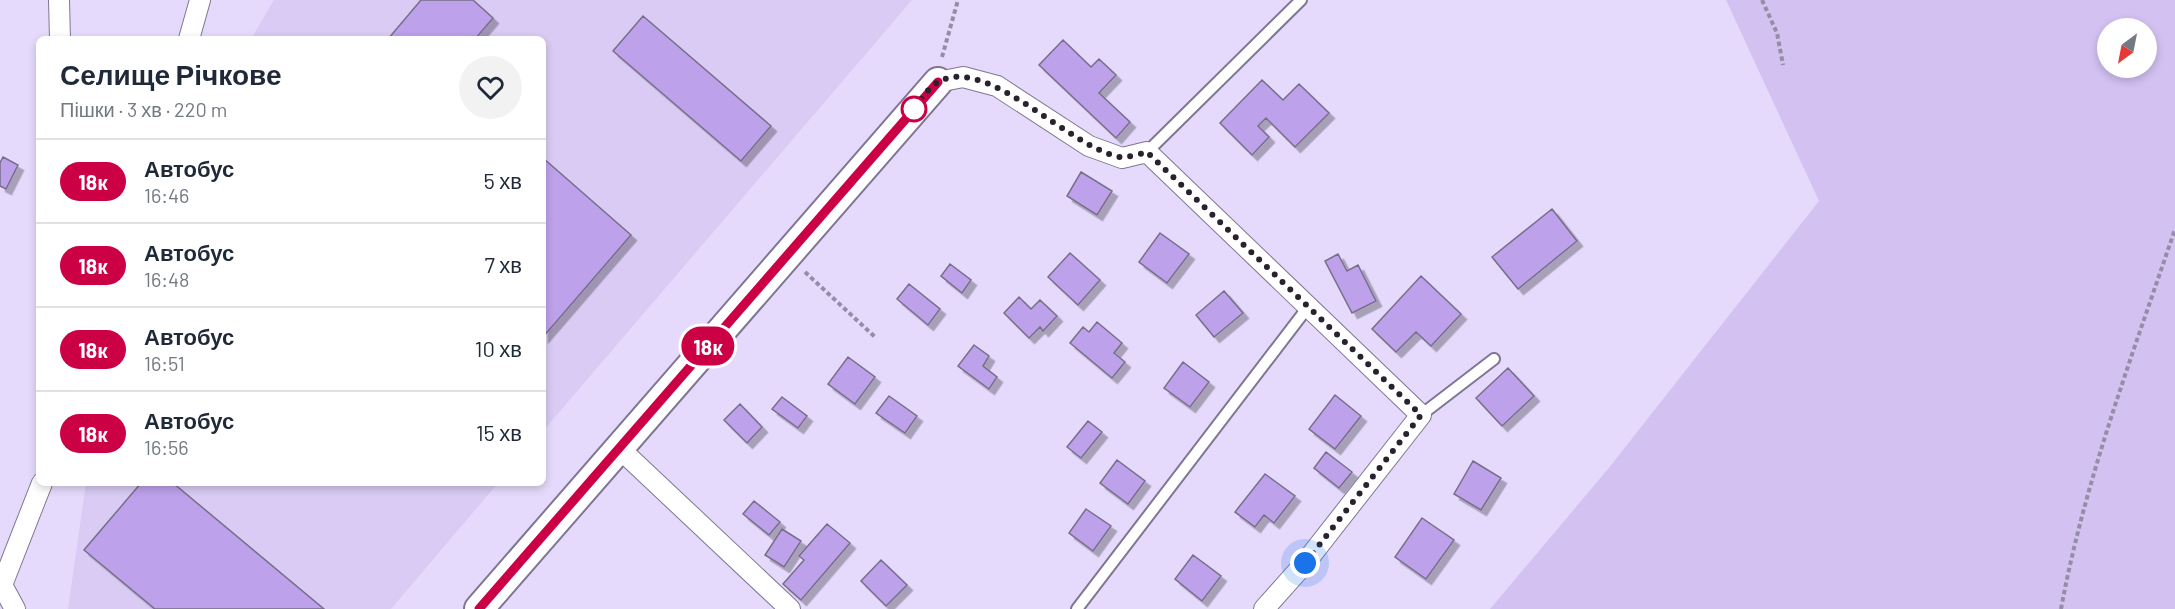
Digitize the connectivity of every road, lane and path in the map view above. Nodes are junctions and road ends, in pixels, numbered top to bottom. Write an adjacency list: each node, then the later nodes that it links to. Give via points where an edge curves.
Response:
1 (59, 0): 6 (street)
2 (200, 0): 7 (street)
3 (958, 0): 9 (path)
4 (1301, 0): 10 (lane)
5 (1762, 0): 8 (path, via 1777,33)
6 (60, 36)
7 (190, 36)
8 (1783, 65)
9 (938, 82): 10 (street, via 963,76 997,86 1089,146 1122,158); 12 (street)
10 (1147, 152): 13 (street)
11 (2175, 229): 25 (path, via 2072,550)
12 (787, 256): 14 (path); 17 (street)
13 (1308, 307): 16 (street); 23 (lane)
14 (875, 337)
15 (1494, 359): 16 (lane)
16 (1421, 415): 24 (street)
17 (619, 448): 21 (street); 22 (street)
18 (41, 486): 19 (street)
19 (1, 585): 20 (street)
20 (15, 609)
21 (479, 609)
22 (790, 609)
23 (1077, 609)
24 (1264, 609)
25 (2061, 609)

